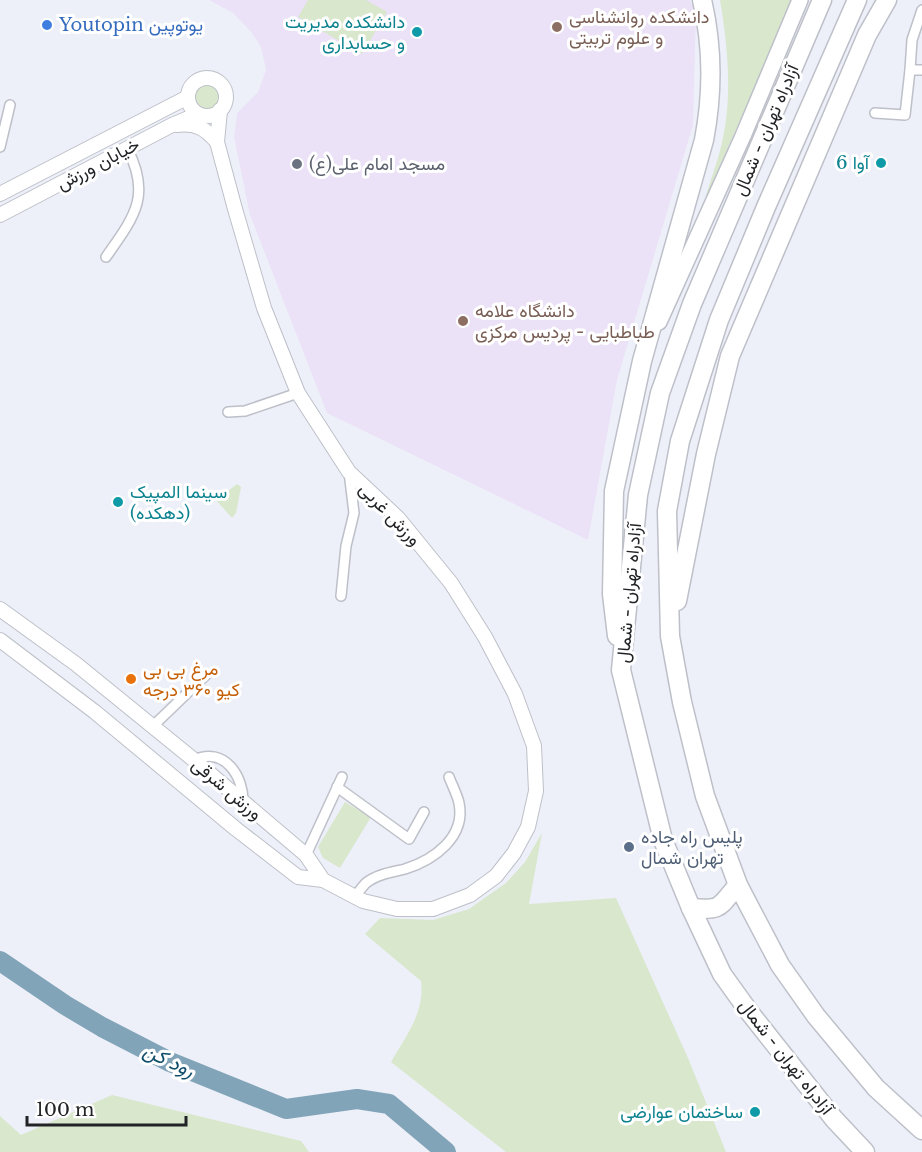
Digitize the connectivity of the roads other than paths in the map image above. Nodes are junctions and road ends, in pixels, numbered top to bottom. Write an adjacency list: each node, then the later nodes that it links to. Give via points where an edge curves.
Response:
1 (702, 0): 21 (highway, via 711,61 710,108)
2 (800, 0): 21 (main road)
3 (822, 0): 29 (highway, آزادراه تهران - شمال, via 692,303 660,393 638,495)
4 (857, 0): 27 (highway, آزادراه تهران - شمال, via 719,320 680,441 667,511)
5 (887, 0): 27 (highway, via 867,35 730,356)
6 (922, 10): 7 (street, via 912,40)
7 (910, 70): 8 (street); 12 (street, via 905,115)
8 (922, 70)
9 (188, 97): 11 (street, via 196,81 214,79 226,93); 13 (street, via 190,107); 18 (street, خیابان ورزش)
10 (10, 105): 16 (street)
11 (220, 110): 13 (street, via 210,116); 15 (street, ورزش غربی)
12 (875, 113)
13 (198, 114): 14 (street, خیابان ورزش)
14 (172, 125): 15 (street, via 199,126); 17 (street, خیابان ورزش)
15 (217, 142): 22 (street, ورزش غربی, via 264,308)
16 (0, 147)
17 (127, 148): 19 (street, خیابان ورزش); 20 (street, via 136,166 140,199 128,226)
18 (0, 194)
19 (0, 216)
20 (106, 257)
21 (642, 361): 29 (highway, via 614,491 612,594)
22 (298, 393): 23 (street, via 245,411); 24 (street, ورزش غربی)
23 (228, 412)
24 (349, 472): 25 (street, via 354,513); 41 (street, ورزش غربی, via 398,518 451,583 515,694 534,746 536,791 528,827 496,876)
25 (341, 596)
26 (0, 609): 31 (street, ورزش شرقی, via 76,664)
27 (670, 636): 40 (highway, آزادراه تهران - شمال, via 705,796)
28 (0, 640): 39 (street, via 298,877)
29 (621, 669): 43 (highway, آزادراه تهران - شمال, via 663,840)
30 (207, 674): 31 (street)
31 (152, 727): 32 (street, ورزش شرقی)
32 (194, 760): 36 (street, ورزش شرقی); 36 (street, via 203,756 221,758 235,770 244,790)
33 (342, 777): 35 (street)
34 (449, 777): 42 (street, via 460,814 454,835 444,849 425,861 375,878)
35 (337, 787): 37 (street, via 410,839); 38 (street)
36 (243, 803): 38 (street, ورزش شرقی)
37 (424, 812)
38 (306, 855): 39 (street, ورزش شرقی)
39 (323, 880): 42 (street, ورزش شرقی)
40 (738, 885): 43 (highway, via 713,910); 44 (highway, آزادراه تهران - شمال, via 780,965 816,1016 876,1088)
41 (470, 895): 42 (street, ورزش شرقی, via 432,909 397,909)
42 (354, 897)
43 (691, 908): 45 (highway, آزادراه تهران - شمال, via 722,974 834,1119)
44 (922, 1130)
45 (865, 1152)

